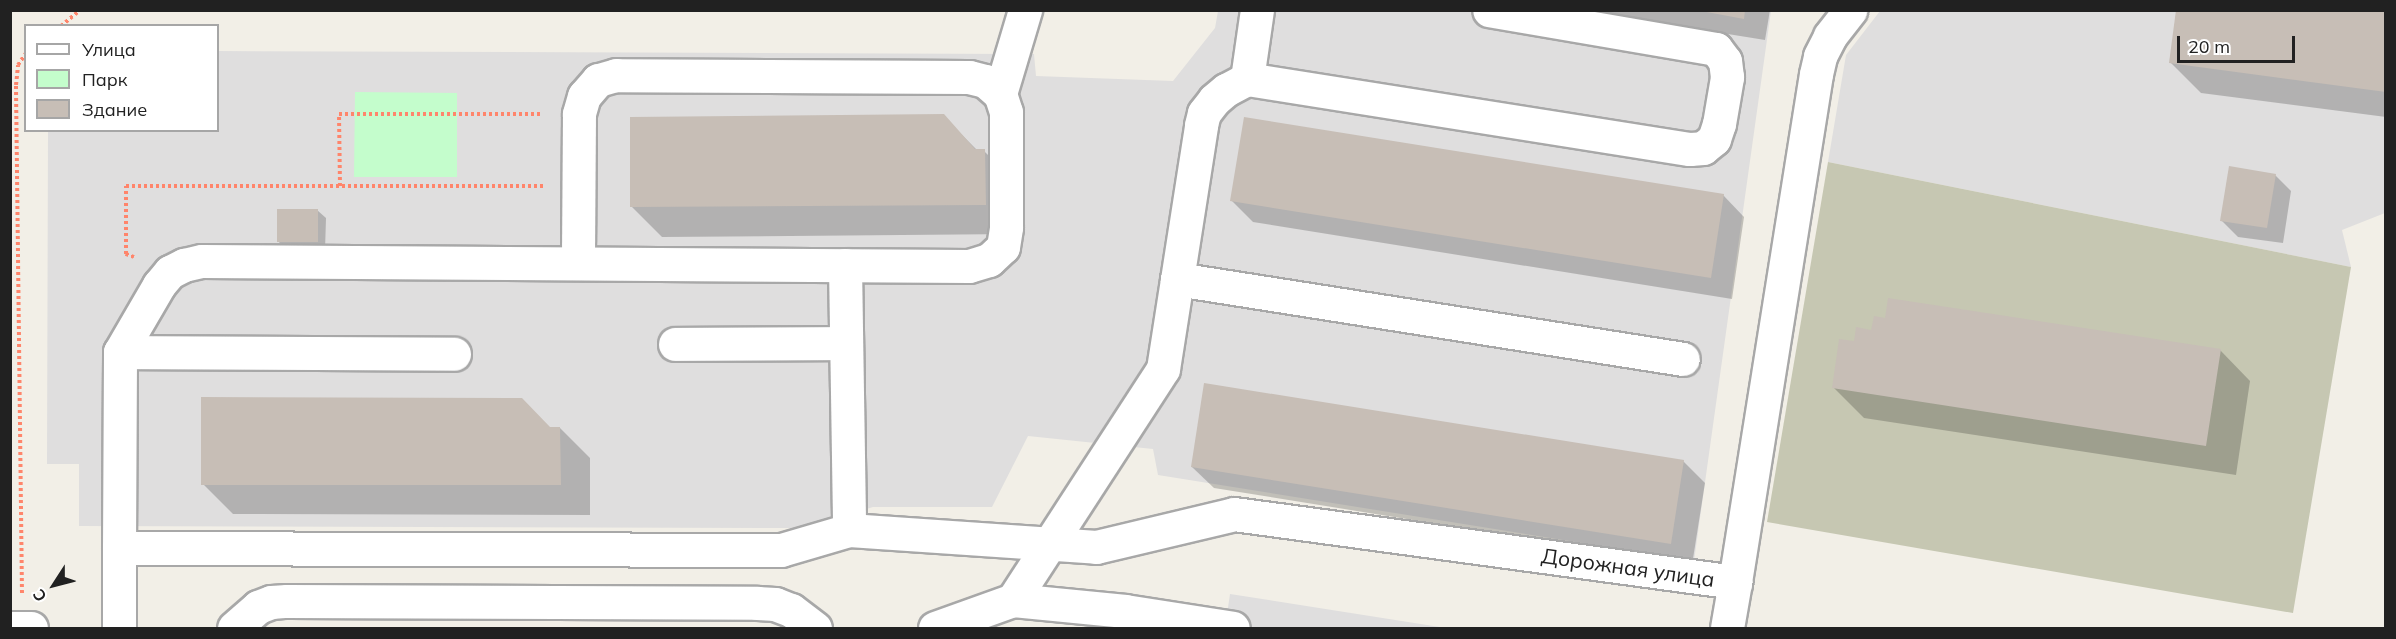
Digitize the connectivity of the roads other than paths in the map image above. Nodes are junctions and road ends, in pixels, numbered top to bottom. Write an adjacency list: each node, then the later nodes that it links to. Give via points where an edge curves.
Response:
1 (1024, 10): 6 (street)
2 (1257, 10): 5 (street)
3 (1489, 10): 5 (street, via 1716,49 1725,61 1727,77 1714,139 1703,148 1690,149)
4 (1850, 10): 18 (street, Дорожная улица, via 1830,36 1816,74)
5 (1247, 79): 9 (street, via 1214,100 1204,113)
6 (1000, 94): 7 (street, via 985,81 969,77 616,75 598,80 584,96 579,114); 8 (street, via 1006,112 1003,247 989,260 969,266)
7 (578, 263): 8 (street); 12 (street, via 184,264 159,285)
8 (844, 265): 10 (street)
9 (1177, 279): 14 (street); 16 (street, via 1163,369)
10 (846, 343): 11 (street); 15 (street)
11 (675, 344)
12 (120, 352): 13 (street); 17 (street)
13 (454, 354)
14 (1683, 359)
15 (849, 530): 16 (street, Дорожная улица); 17 (street, via 781,550)
16 (1049, 544): 18 (street, Дорожная улица, via 1096,547 1234,514); 19 (street)
17 (119, 548): 23 (street)
18 (1735, 582): 28 (street)
19 (1012, 600): 26 (street); 27 (street, via 1125,611)
20 (10, 628): 21 (street)
21 (22, 628): 22 (street)
22 (31, 628)
23 (119, 628)
24 (234, 628): 25 (street, via 258,607 271,602 298,601 775,604 791,610)
25 (815, 628)
26 (935, 628)
27 (1233, 628)
28 (1727, 628)

